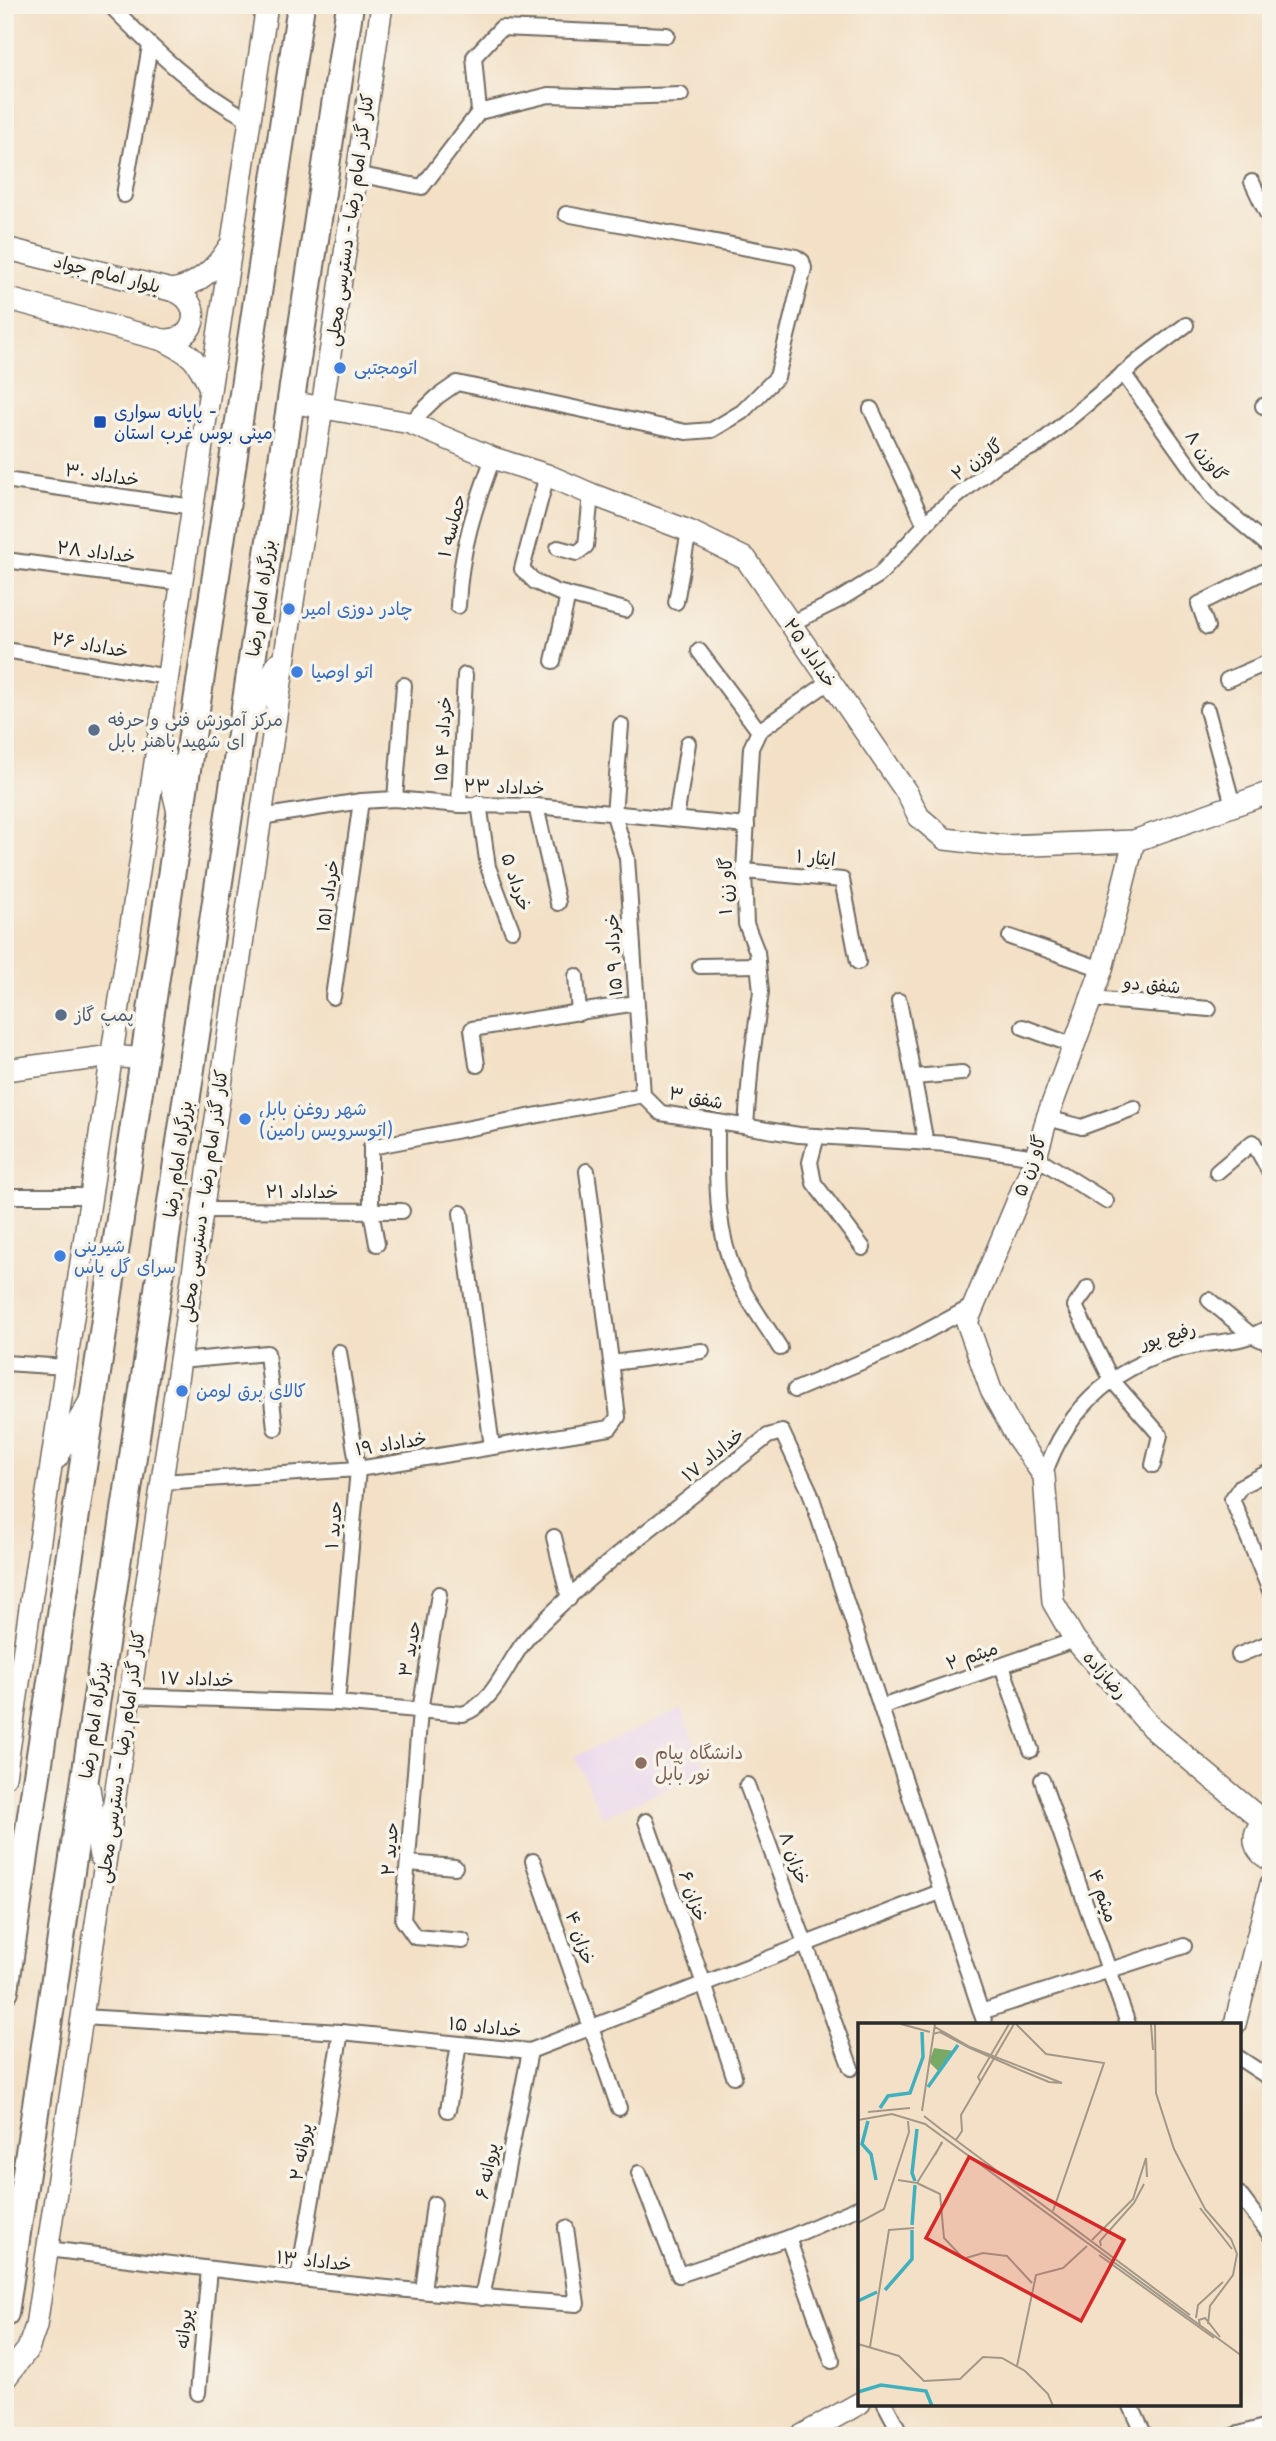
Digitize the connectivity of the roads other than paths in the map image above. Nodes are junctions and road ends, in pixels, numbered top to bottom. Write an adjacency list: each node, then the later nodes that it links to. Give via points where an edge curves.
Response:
1 (110, 5): 8 (street)
2 (267, 5): 12 (main road)
3 (301, 5): 74 (highway)
4 (350, 5): 26 (highway, بزرگراه امام رضا)
5 (365, 5): 9 (main road)
6 (382, 5): 9 (main road, کنار گذر امام رضا - دسترسی محلی)
7 (667, 35): 11 (street, via 501,28 474,57)
8 (150, 46): 12 (street, via 230,110); 15 (street)
9 (374, 53): 13 (main road, کنار گذر امام رضا - دسترسی محلی)
10 (681, 95): 11 (street, via 548,96)
11 (480, 112): 13 (street, via 422,187)
12 (250, 120): 18 (main road)
13 (356, 174): 27 (main road, کنار گذر امام رضا - دسترسی محلی)
14 (1252, 182): 17 (street)
15 (124, 195)
16 (566, 214): 29 (street, via 802,261 777,377 742,412 712,430 686,432 457,383)
17 (1271, 222)
18 (232, 242): 20 (main road, بلوار امام جواد, via 209,272); 25 (main road)
19 (5, 248): 20 (main road, بلوار امام جواد)
20 (171, 290): 23 (main road, via 189,301 194,315 190,329 179,338)
21 (5, 298): 23 (main road)
22 (1186, 325): 24 (street, گاوزن ۲)
23 (163, 340): 25 (main road, via 197,362)
24 (1123, 373): 35 (street, گاوزن ۲, via 1039,444 997,464); 38 (street, گاوزن ۸, via 1213,499)
25 (210, 388): 34 (main road)
26 (290, 402): 27 (main road, خداداد ۲۵); 61 (highway, بزرگراه امام رضا)
27 (322, 407): 29 (main road, خداداد ۲۵); 48 (main road, کنار گذر امام رضا - دسترسی محلی)
28 (871, 409): 35 (street)
29 (410, 423): 30 (main road, خداداد ۲۵)
30 (493, 458): 31 (main road, خداداد ۲۵); 44 (street, حماسه ۱, via 471,516)
31 (547, 475): 33 (main road, خداداد ۲۵); 42 (street, via 522,569 535,582)
32 (5, 480): 34 (street, خداداد ۳۰)
33 (591, 494): 36 (main road, خداداد ۲۵); 37 (street, via 586,545 577,553)
34 (193, 507): 41 (main road)
35 (925, 525): 46 (street, گاوزن ۲, via 879,575)
36 (689, 531): 43 (street); 46 (main road, خداداد ۲۵, via 746,559)
37 (558, 548)
38 (1271, 548)
39 (5, 560): 41 (street, خداداد ۲۸)
40 (1271, 568): 47 (street, via 1199,604)
41 (182, 583): 54 (main road)
42 (568, 595): 45 (street); 51 (street)
43 (676, 602)
44 (458, 606)
45 (625, 610)
46 (790, 624): 56 (main road, خداداد ۲۵)
47 (1207, 627)
48 (286, 648): 61 (main road); 72 (main road, کنار گذر امام رضا - دسترسی محلی)
49 (5, 650): 54 (street, خداداد ۲۶)
50 (699, 651): 62 (street)
51 (553, 661)
52 (1271, 661): 55 (street)
53 (465, 675): 68 (street, ۱۵ خرداد ۴)
54 (168, 677): 60 (main road)
55 (1227, 680)
56 (829, 682): 62 (street); 76 (main road, خداداد ۲۵, via 919,817 945,839 1005,846)
57 (404, 685): 65 (street)
58 (1207, 710): 69 (street)
59 (621, 725): 71 (street)
60 (160, 732): 74 (main road); 94 (main road)
61 (241, 732): 148 (highway, بزرگراه امام رضا)
62 (759, 732): 75 (street, گاو زن ۱, via 751,748)
63 (688, 743): 73 (street)
64 (1271, 792): 69 (main road, خداداد ۲۵)
65 (395, 799): 66 (street, خداداد ۲۳); 68 (street, خداداد ۲۳)
66 (361, 801): 72 (street, خداداد ۲۳); 86 (street, ۱۵خرداد ۱)
67 (479, 803): 68 (street, خداداد ۲۳); 70 (street, خداداد ۲۳); 79 (street, خرداد ۵, via 488,867)
68 (459, 805)
69 (1233, 805): 76 (main road, خداداد ۲۵)
70 (537, 806): 71 (street, خداداد ۲۳); 78 (street)
71 (614, 815): 73 (street, خداداد ۲۳); 89 (street, ۱۵ خرداد ۹, via 627,858)
72 (261, 817): 114 (main road, کنار گذر امام رضا - دسترسی محلی)
73 (676, 819): 75 (street, خداداد ۲۳)
74 (180, 820): 95 (highway)
75 (747, 826): 77 (street, گاو زن ۱)
76 (1134, 841): 84 (main road, گاو زن ۵)
77 (744, 871): 81 (street, ایثار ۱, via 842,880); 82 (street, گاو زن ۱, via 746,924)
78 (558, 902)
79 (512, 930)
80 (1010, 937): 84 (street)
81 (858, 962)
82 (758, 965): 83 (street); 104 (street, گاو زن ۱, via 761,992)
83 (700, 966)
84 (1102, 969): 87 (main road, گاو زن ۵)
85 (576, 976): 91 (street)
86 (333, 998)
87 (1091, 999): 90 (street, شفق دو); 93 (main road, گاو زن ۵)
88 (899, 1001): 99 (street)
89 (636, 1003): 91 (street); 100 (street, ۱۵ خرداد ۹)
90 (1209, 1009)
91 (579, 1013): 96 (street, via 472,1029)
92 (1023, 1027): 93 (street)
93 (1074, 1046): 102 (main road, گاو زن ۵)
94 (112, 1056): 95 (main road); 97 (main road); 112 (main road)
95 (144, 1059): 135 (highway)
96 (477, 1065)
97 (5, 1070)
98 (962, 1073): 99 (street)
99 (914, 1077): 106 (street)
100 (643, 1095): 103 (street, شفق ۳, via 661,1113); 115 (street, شفق ۳, via 371,1147)
101 (1134, 1108): 102 (street, via 1082,1127)
102 (1047, 1118): 107 (main road, گاو زن ۵)
103 (717, 1122): 104 (street, شفق ۳); 126 (street, via 718,1202 724,1245 737,1279)
104 (746, 1125): 105 (street, شفق ۳)
105 (817, 1136): 106 (street, شفق ۳); 119 (street, via 810,1162 814,1183)
106 (926, 1143): 107 (street, شفق ۳)
107 (1036, 1157): 113 (street); 122 (main road, گاو زن ۵)
108 (587, 1171): 131 (street)
109 (1217, 1172): 110 (street, via 1253,1142)
110 (1271, 1174)
111 (5, 1196): 112 (street)
112 (91, 1196): 132 (main road)
113 (1106, 1201)
114 (202, 1210): 115 (street, خداداد ۲۱); 129 (main road, کنار گذر امام رضا - دسترسی محلی)
115 (371, 1211): 116 (street, خداداد ۲۱); 118 (street, شفق ۳)
116 (402, 1211)
117 (461, 1213): 137 (street)
118 (377, 1244)
119 (863, 1248)
120 (1088, 1288): 133 (street, via 1075,1306)
121 (1209, 1300): 124 (street)
122 (973, 1306): 134 (street, via 897,1347); 142 (main road, گاو زن ۵, via 967,1322 990,1390)
123 (1271, 1326): 124 (street, رفیع پور)
124 (1251, 1335): 125 (street); 133 (street, رفیع پور, via 1146,1360)
125 (1271, 1343)
126 (780, 1348)
127 (702, 1351): 131 (street)
128 (339, 1352): 140 (street, حدید ۱)
129 (180, 1361): 136 (street, via 267,1353); 143 (main road, کنار گذر امام رضا - دسترسی محلی)
130 (5, 1363): 132 (street)
131 (612, 1363): 137 (street, خداداد ۱۹, via 618,1417 610,1428)
132 (66, 1367): 139 (main road)
133 (1111, 1379): 138 (street, via 1160,1435); 142 (street, رفیع پور, via 1080,1410 1053,1450)
134 (795, 1390)
135 (94, 1393): 139 (main road); 178 (highway)
136 (275, 1428)
137 (492, 1447): 140 (street, خداداد ۱۹)
138 (1153, 1465)
139 (51, 1468): 158 (main road)
140 (359, 1469): 143 (street, خداداد ۱۹); 155 (street, حدید ۱)
141 (1271, 1471): 145 (street, via 1241,1486 1232,1499)
142 (1044, 1476): 150 (main road, رضازاده, via 1053,1602)
143 (162, 1482): 149 (main road, کنار گذر امام رضا - دسترسی محلی)
144 (554, 1537): 147 (street)
145 (1271, 1592)
146 (439, 1594): 157 (street, حدید ۳)
147 (569, 1599): 156 (street, خداداد ۱۷, via 768,1436 782,1432 810,1492); 157 (street, خداداد ۱۷, via 528,1637 476,1710 463,1714)
148 (109, 1616): 149 (main road); 160 (highway, بزرگراه امام رضا)
149 (141, 1619): 154 (main road, کنار گذر امام رضا - دسترسی محلی)
150 (1075, 1640): 153 (street, میثم ۲); 164 (main road, رضازاده, via 1152,1728)
151 (1271, 1642): 152 (street)
152 (1238, 1655)
153 (1002, 1666): 156 (street, میثم ۲); 159 (street)
154 (130, 1696): 155 (street, خداداد ۱۷); 170 (main road, کنار گذر امام رضا - دسترسی محلی)
155 (337, 1703): 157 (street, خداداد ۱۷)
156 (881, 1707): 172 (street, خداداد ۱۷)
157 (419, 1711): 168 (street, حدید ۲)
158 (7, 1723): 161 (main road)
159 (1031, 1750)
160 (86, 1773): 170 (main road); 205 (highway, بزرگراه امام رضا)
161 (5, 1777)
162 (1042, 1780): 176 (street, میثم ۴)
163 (747, 1785): 174 (street, خزان ۸)
164 (1267, 1820): 166 (main road, via 1254,1837 1260,1854)
165 (646, 1821): 177 (street, خزان ۶)
166 (1271, 1860)
167 (533, 1861): 183 (street, خزان ۴)
168 (409, 1863): 169 (street); 173 (street, حدید ۲, via 403,1920 415,1937)
169 (455, 1867)
170 (103, 1876): 179 (main road, کنار گذر امام رضا - دسترسی محلی)
171 (1271, 1884): 182 (main road)
172 (940, 1892): 174 (street, خداداد ۱۵); 180 (street, خداداد ۱۷)
173 (463, 1941)
174 (804, 1944): 177 (street, خداداد ۱۵); 188 (street, خزان ۸)
175 (1184, 1946): 176 (street)
176 (1108, 1972): 180 (street); 181 (street, میثم ۴)
177 (704, 1984): 183 (street, خداداد ۱۵); 189 (street, خزان ۶)
178 (5, 1990)
179 (82, 2017): 184 (street, خداداد ۱۵); 200 (main road, کنار گذر امام رضا - دسترسی محلی)
180 (983, 2018)
181 (1127, 2023)
182 (1236, 2023)
183 (591, 2027): 186 (street, خداداد ۱۵); 191 (street, خزان ۴)
184 (341, 2032): 185 (street, خداداد ۱۵); 202 (street, پروانه ۲)
185 (459, 2044): 186 (street, خداداد ۱۵); 192 (street)
186 (530, 2051): 204 (street, پروانه ۶)
187 (1241, 2059): 190 (street)
188 (851, 2068)
189 (734, 2076)
190 (1271, 2079)
191 (619, 2108)
192 (448, 2110)
193 (639, 2173): 199 (street, via 679,2276)
194 (1241, 2197): 198 (street)
195 (434, 2204): 203 (street)
196 (858, 2207): 199 (street)
197 (566, 2228): 204 (street, خداداد ۱۳, via 577,2304)
198 (1271, 2236)
199 (788, 2238): 206 (street)
200 (48, 2249): 201 (street, خداداد ۱۳); 207 (main road, کنار گذر امام رضا - دسترسی محلی, via 33,2336 21,2361)
201 (209, 2269): 202 (street, خداداد ۱۳); 208 (street, پروانه)
202 (298, 2279): 203 (street, خداداد ۱۳)
203 (423, 2291): 204 (street, خداداد ۱۳)
204 (482, 2298)
205 (5, 2313)
206 (832, 2361)
207 (5, 2379)
208 (198, 2393)
209 (858, 2404): 213 (main road)
210 (886, 2406): 214 (street)
211 (1131, 2406): 215 (street)
212 (1271, 2425): 216 (street)
213 (801, 2436)
214 (902, 2436)
215 (1144, 2436)
216 (1232, 2436)

